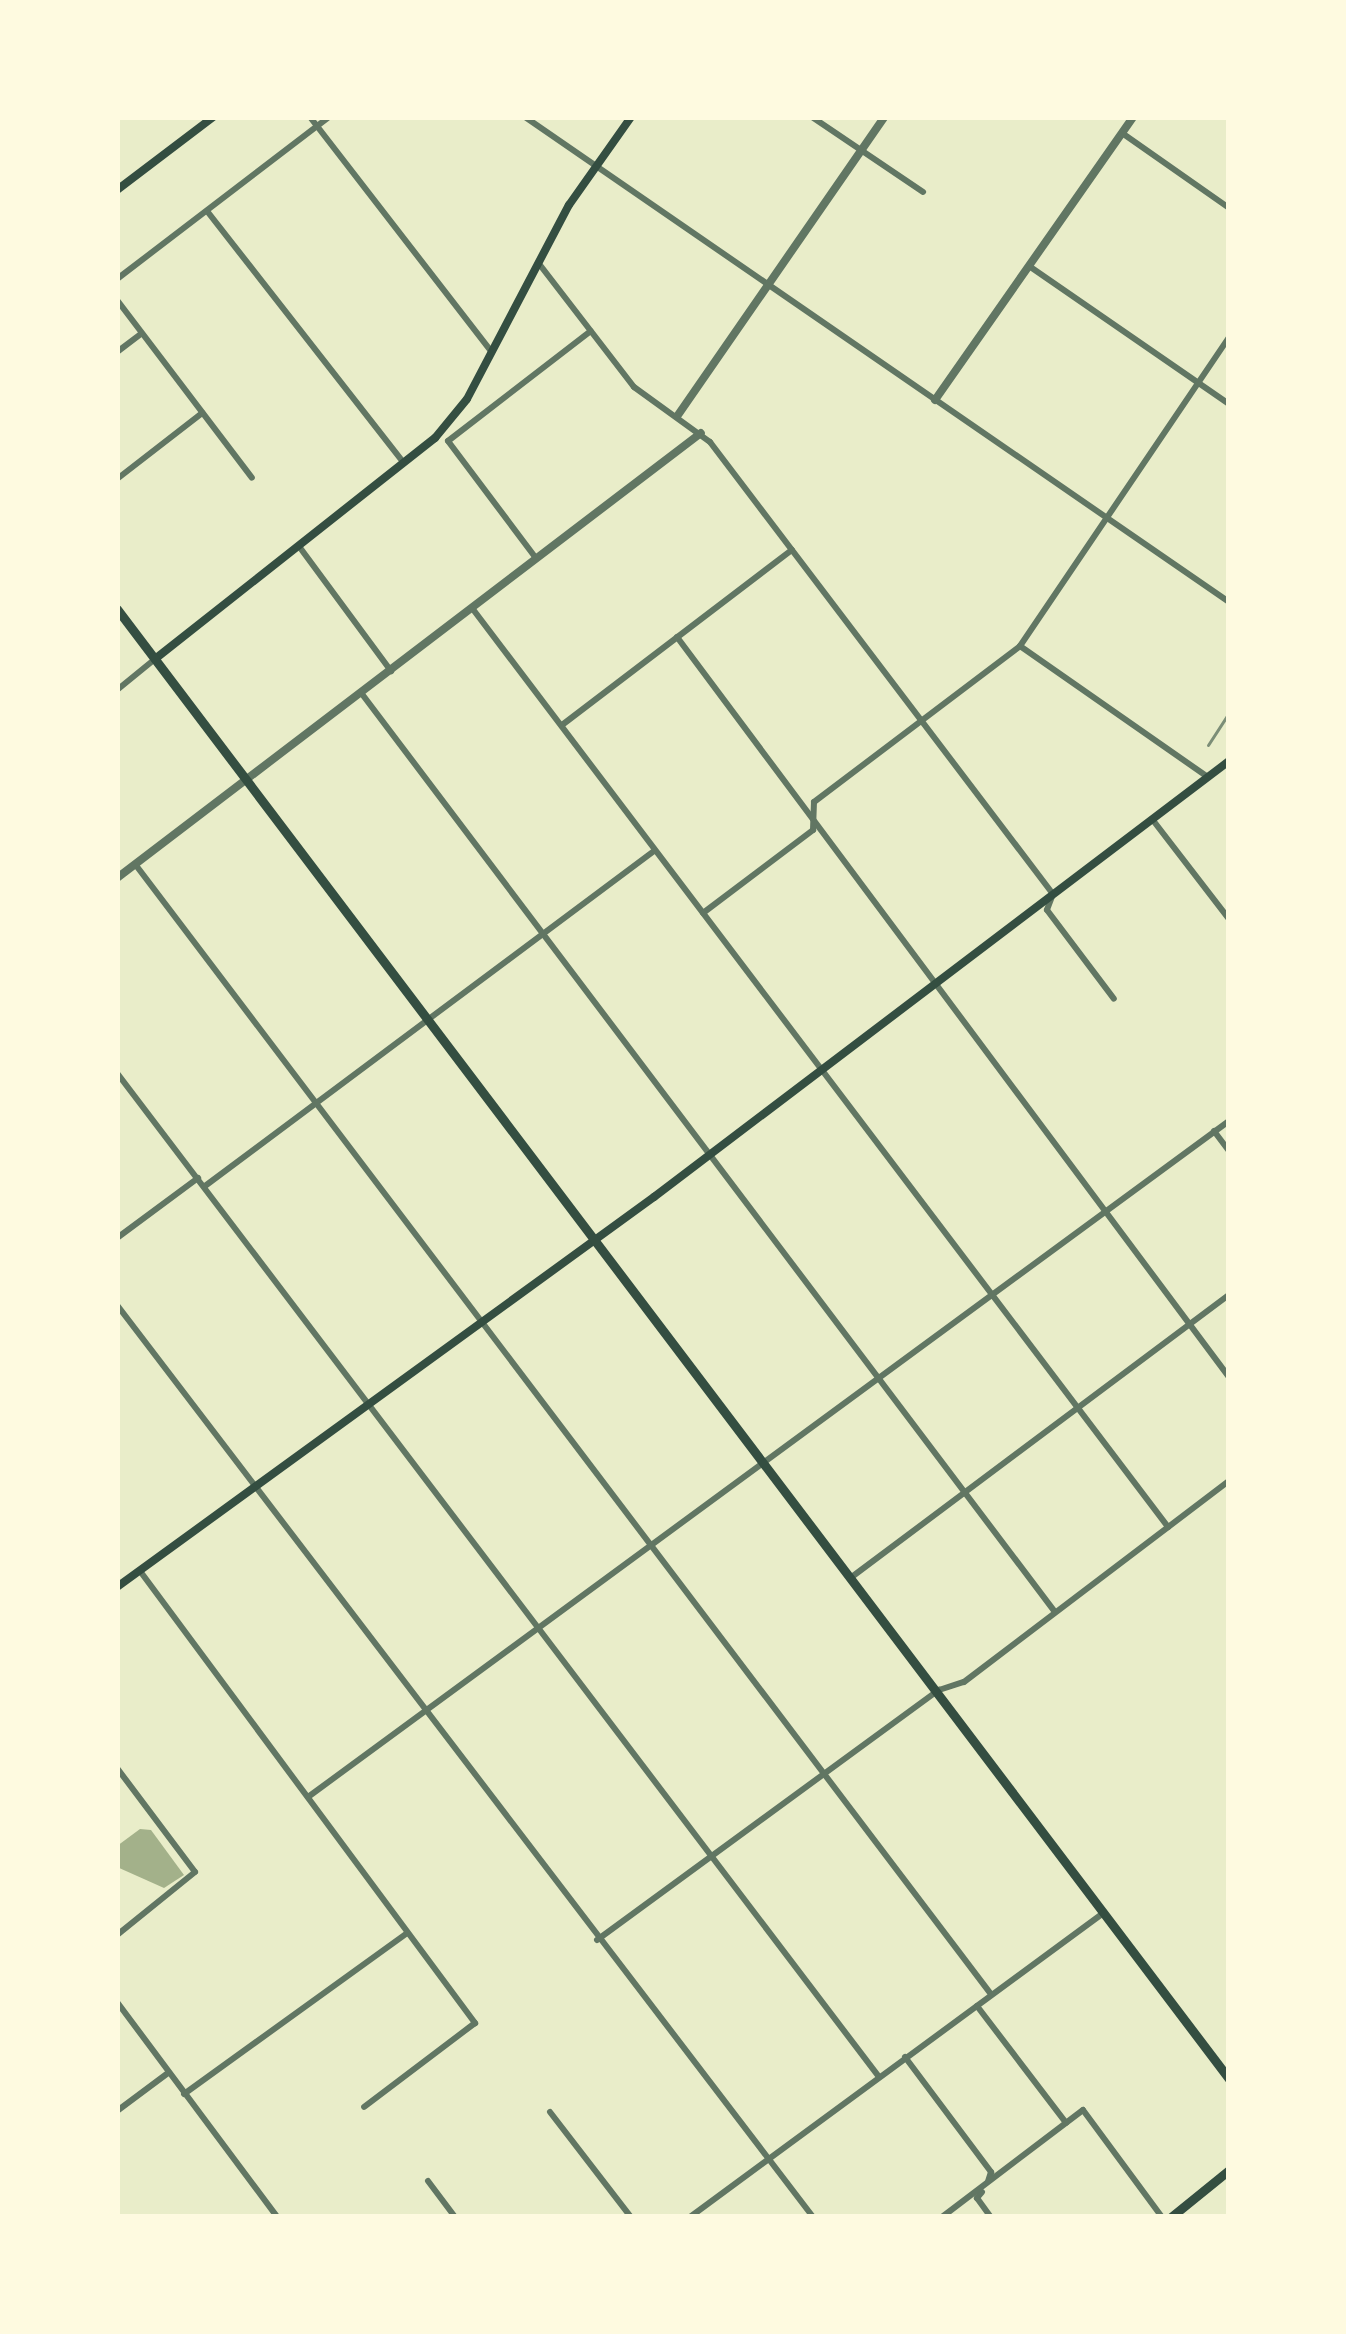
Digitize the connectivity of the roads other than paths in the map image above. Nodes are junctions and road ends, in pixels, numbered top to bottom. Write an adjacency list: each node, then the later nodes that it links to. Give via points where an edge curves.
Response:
1 (213, 117): 13 (main road)
2 (310, 117): 9 (street)
3 (329, 117): 9 (street)
4 (525, 117): 12 (street)
5 (631, 117): 12 (main road)
6 (812, 117): 11 (street)
7 (884, 117): 11 (street)
8 (1133, 117): 10 (street)
9 (317, 126): 16 (street); 26 (street)
10 (1122, 133): 15 (street); 18 (street)
11 (861, 151): 14 (street); 20 (street)
12 (596, 167): 17 (main road); 20 (street)
13 (117, 190)
14 (923, 192)
15 (1229, 208)
16 (207, 211): 19 (street); 35 (street)
17 (539, 265): 22 (street); 26 (main road)
18 (1029, 266): 27 (street); 28 (street)
19 (117, 280)
20 (768, 286): 28 (street); 31 (street)
21 (117, 300): 23 (street)
22 (591, 331): 31 (street, via 634,387); 34 (street)
23 (141, 334): 25 (street); 30 (street)
24 (1229, 337): 27 (street)
25 (117, 352)
26 (493, 353): 33 (main road)
27 (1198, 382): 29 (street); 38 (street)
28 (935, 400): 38 (street)
29 (1229, 404)
30 (202, 413): 36 (street); 37 (street)
31 (678, 415): 32 (street)
32 (701, 433): 40 (street); 41 (street)
33 (435, 439): 34 (street); 35 (main road)
34 (448, 441): 41 (street)
35 (405, 465): 39 (main road)
36 (117, 478)
37 (252, 478)
38 (1106, 517): 42 (street); 46 (street)
39 (302, 549): 47 (main road); 48 (street)
40 (792, 550): 45 (street); 51 (street)
41 (537, 558): 43 (street)
42 (1229, 602)
43 (472, 608): 48 (street); 52 (street)
44 (117, 609): 47 (main road)
45 (677, 637): 52 (street); 57 (street)
46 (1019, 646): 51 (street); 54 (street)
47 (155, 658): 49 (street); 55 (main road)
48 (392, 671): 50 (street)
49 (117, 690)
50 (362, 694): 55 (street); 64 (street)
51 (923, 723): 57 (street, via 814,802); 61 (street)
52 (562, 725): 58 (street)
53 (1229, 761): 54 (main road)
54 (1208, 777): 56 (main road)
55 (247, 778): 59 (street); 67 (main road)
56 (1152, 819): 61 (main road); 63 (street)
57 (816, 820): 62 (street); 65 (street)
58 (654, 851): 62 (street); 64 (street)
59 (135, 864): 60 (street); 70 (street)
60 (117, 878)
61 (1053, 894): 65 (main road); 66 (street, via 1047,910)
62 (703, 913): 68 (street)
63 (1229, 920)
64 (543, 935): 67 (street); 74 (street)
65 (936, 983): 68 (main road); 77 (street)
66 (1114, 999)
67 (430, 1018): 70 (street); 79 (main road)
68 (821, 1070): 74 (main road); 80 (street)
69 (117, 1073): 75 (street)
70 (315, 1105): 76 (street); 83 (street)
71 (1229, 1120): 72 (street)
72 (1214, 1131): 73 (street); 77 (street)
73 (1229, 1151)
74 (708, 1156): 79 (main road); 86 (street)
75 (198, 1178): 76 (street); 78 (street)
76 (204, 1186): 87 (street)
77 (1103, 1210): 80 (street); 84 (street)
78 (117, 1238)
79 (596, 1238): 83 (main road); 89 (main road)
80 (992, 1294): 86 (street); 88 (street)
81 (1229, 1295): 84 (street)
82 (117, 1305): 91 (street)
83 (481, 1323): 87 (main road); 94 (street)
84 (1189, 1324): 85 (street); 88 (street)
85 (1229, 1377)
86 (878, 1380): 89 (street); 92 (street)
87 (369, 1404): 91 (main road); 99 (street)
88 (1076, 1408): 92 (street); 93 (street)
89 (767, 1464): 94 (street); 96 (main road)
90 (1229, 1481): 93 (street)
91 (253, 1488): 95 (main road); 101 (street)
92 (965, 1493): 96 (street); 98 (street)
93 (1168, 1527): 98 (street)
94 (651, 1546): 99 (street); 103 (street)
95 (140, 1571): 97 (main road); 104 (street)
96 (853, 1576): 100 (main road)
97 (117, 1587)
98 (1055, 1612): 100 (street, via 964,1682)
99 (537, 1631): 101 (street); 105 (street)
100 (939, 1690): 103 (street); 106 (main road)
101 (424, 1712): 104 (street); 109 (street)
102 (117, 1768): 108 (street, via 195,1872)
103 (824, 1774): 105 (street); 110 (street)
104 (308, 1797): 107 (street)
105 (709, 1860): 109 (street); 116 (street)
106 (1105, 1912): 110 (street); 117 (main road)
107 (407, 1933): 118 (street); 119 (street, via 475,2024)
108 (117, 1935)
109 (596, 1941): 123 (street)
110 (991, 1994): 112 (street)
111 (117, 2002): 113 (street)
112 (976, 2005): 114 (street); 122 (street)
113 (121, 2014): 115 (street)
114 (905, 2057): 116 (street); 126 (street, via 991,2171)
115 (168, 2073): 118 (street); 120 (street)
116 (879, 2077): 123 (street)
117 (1229, 2079)
118 (184, 2094): 127 (street)
119 (364, 2107)
120 (117, 2110)
121 (550, 2112): 129 (street)
122 (1066, 2122): 126 (street); 134 (street, via 1083,2110)
123 (768, 2159): 130 (street); 131 (street)
124 (1228, 2174): 135 (main road)
125 (428, 2181): 128 (street)
126 (986, 2185): 132 (street); 133 (street, via 977,2198)
127 (278, 2217)
128 (455, 2217)
129 (631, 2217)
130 (690, 2217)
131 (813, 2217)
132 (942, 2217)
133 (992, 2217)
134 (1162, 2217)
135 (1171, 2217)

